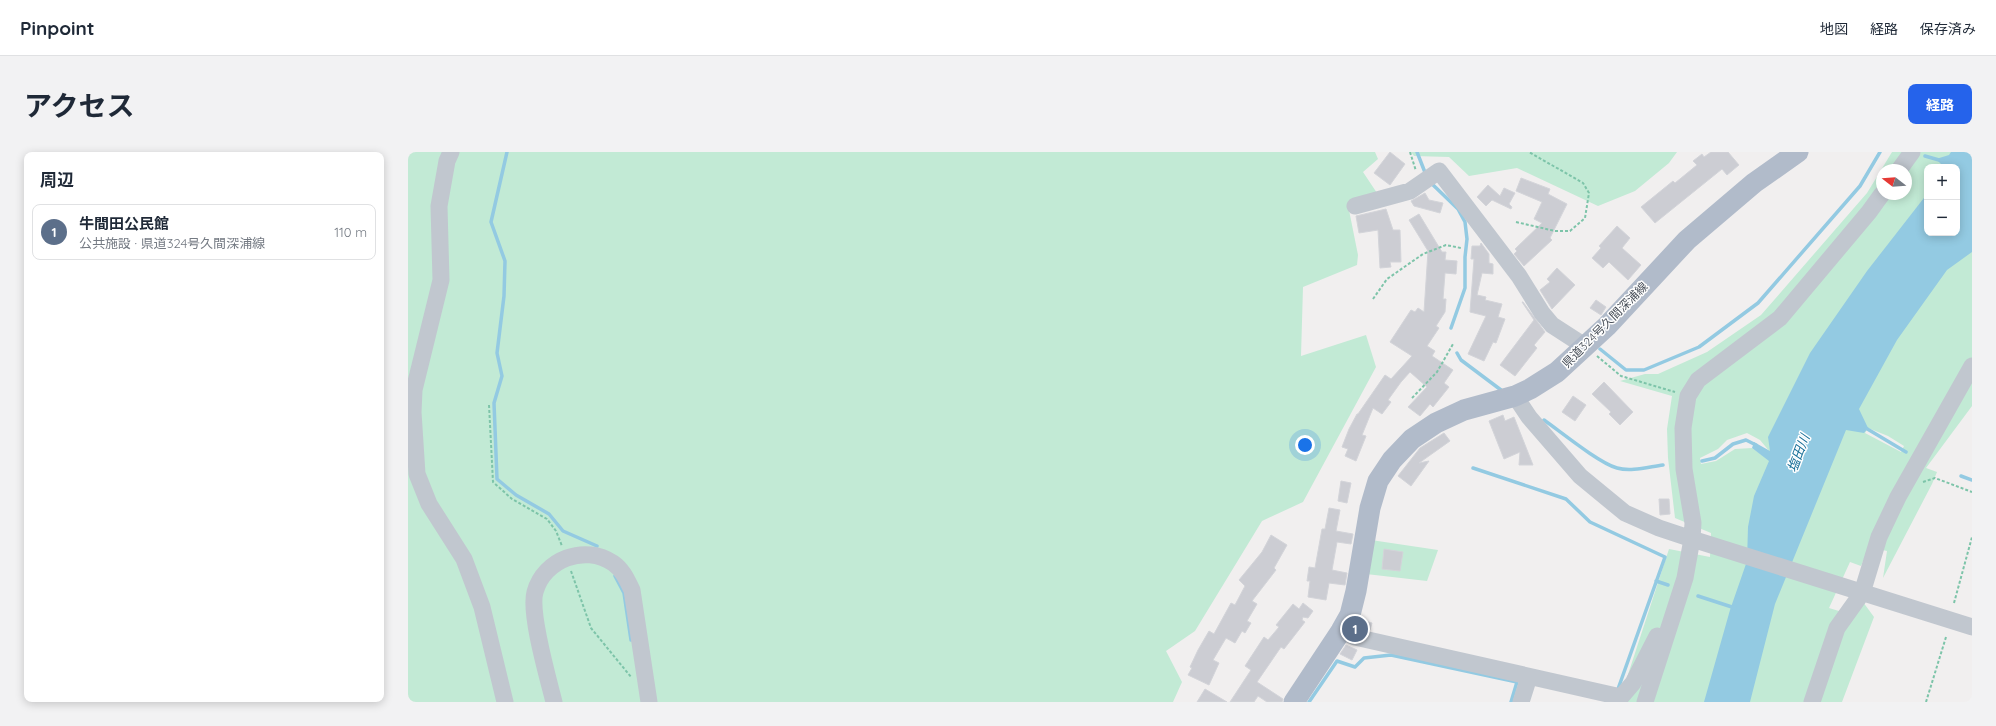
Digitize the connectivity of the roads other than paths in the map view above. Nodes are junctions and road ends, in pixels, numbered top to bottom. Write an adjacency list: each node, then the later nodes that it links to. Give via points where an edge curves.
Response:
1 (451, 152): 16 (street, via 447,160 439,206 441,280 414,390 417,474 428,504 464,559 482,608)
2 (1798, 152): 7 (main road, 県道324号久間深浦線, via 1754,183 1687,240)
3 (1912, 152): 4 (street)
4 (1904, 164)
5 (1878, 200): 10 (street, via 1780,318 1698,380 1688,396 1683,428 1684,469 1693,523)
6 (1355, 206): 7 (street, via 1410,191 1439,171 1519,276 1552,325)
7 (1586, 347): 9 (main road, 県道324号久間深浦線, via 1557,372)
8 (1972, 366): 11 (street, via 1898,497 1879,537)
9 (1515, 396): 10 (street, via 1529,417 1580,476 1625,513); 14 (main road, 県道324号久間深浦線, via 1464,410 1436,423 1412,439 1392,460 1378,481 1370,508 1356,591 1350,614)
10 (1692, 539): 11 (street); 12 (street, via 1685,578)
11 (1862, 593): 13 (street); 22 (street, via 1837,628)
12 (1670, 622): 15 (street, via 1659,632 1633,683 1621,697); 21 (street)
13 (1972, 627)
14 (1341, 631): 15 (street, via 1354,637); 19 (main road, 県道324号久間深浦線)
15 (1529, 677): 20 (street)
16 (506, 702)
17 (554, 702): 18 (street, via 533,612 534,593 540,576 551,565 566,557 585,555 614,563 625,574 632,590)
18 (649, 702)
19 (1294, 702)
20 (1521, 702)
21 (1645, 702)
22 (1812, 702)

